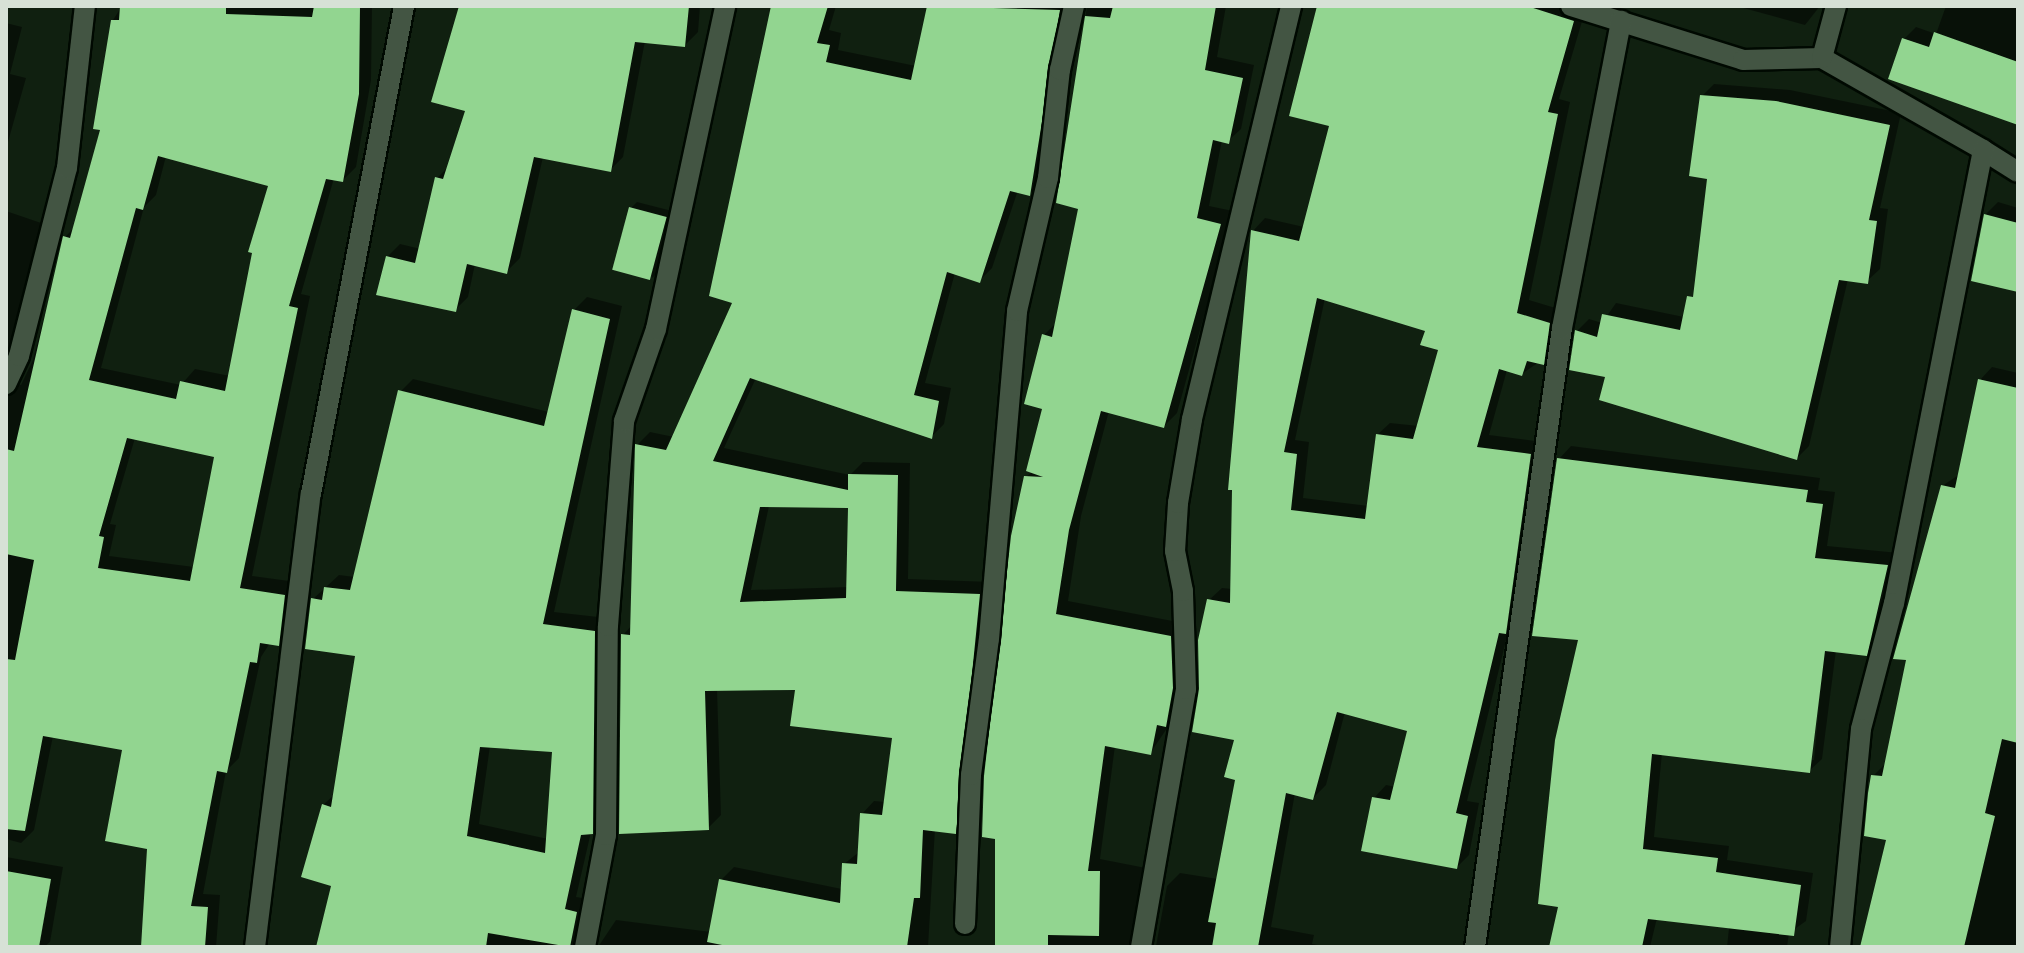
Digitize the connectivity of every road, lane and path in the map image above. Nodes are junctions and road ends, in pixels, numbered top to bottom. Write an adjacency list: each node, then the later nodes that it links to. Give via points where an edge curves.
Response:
1 (85, 6): 12 (street, via 67,168 19,356)
2 (404, 6): 14 (street, via 311,494)
3 (725, 6): 15 (street, via 656,329 624,421 608,626 606,835)
4 (1074, 6): 13 (street, via 1060,70 1048,178 1017,311 996,576 971,775)
5 (1291, 6): 16 (street, via 1192,419 1178,503 1175,551 1183,591 1186,689)
6 (1571, 6): 8 (street)
7 (1836, 6): 9 (street)
8 (1621, 21): 9 (street, via 1743,60); 17 (street, via 1562,328)
9 (1822, 58): 10 (street)
10 (1983, 150): 11 (street); 18 (street, via 1894,603 1861,729)
11 (2018, 172)
12 (6, 384)
13 (965, 924)
14 (255, 947)
15 (585, 947)
16 (1141, 947)
17 (1475, 947)
18 (1840, 947)

